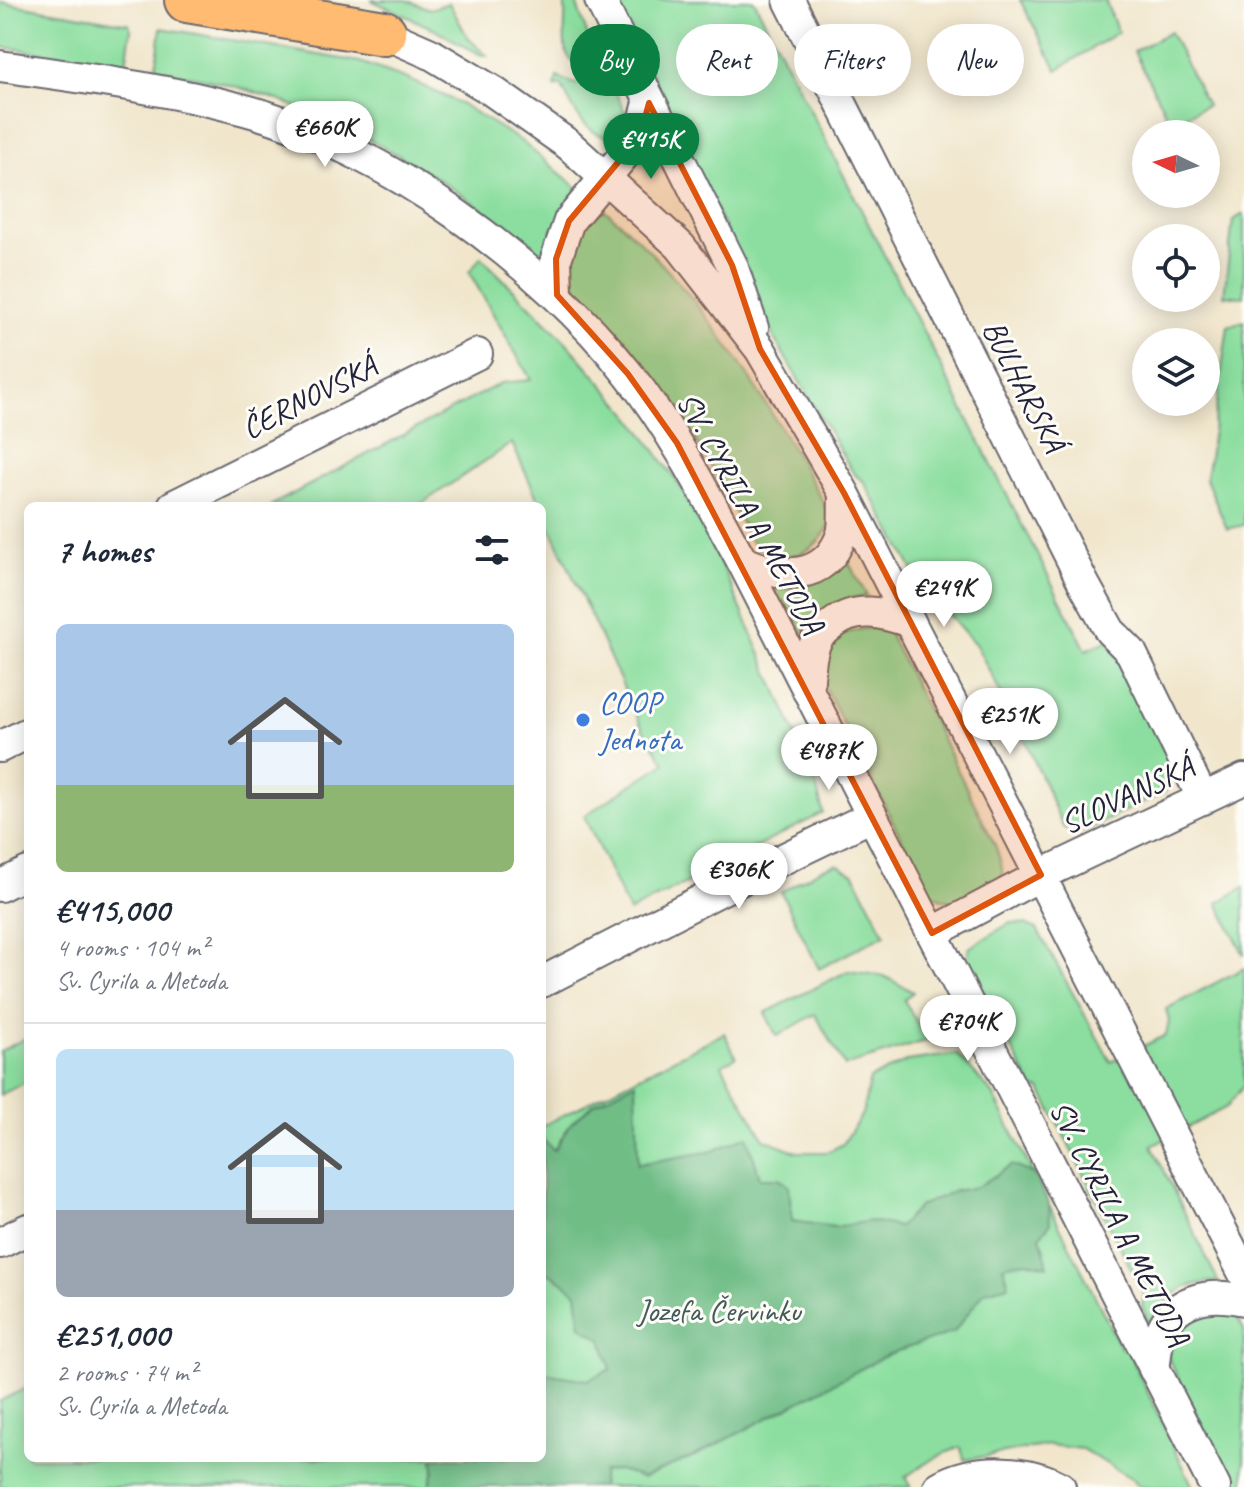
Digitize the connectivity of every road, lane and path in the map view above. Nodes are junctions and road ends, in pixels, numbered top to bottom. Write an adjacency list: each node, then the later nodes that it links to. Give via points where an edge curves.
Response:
1 (187, 0): 5 (main road)
2 (308, 0): 5 (street)
3 (600, 0): 7 (street)
4 (789, 0): 20 (street, BULHARSKÁ, via 1110,631 1131,652)
5 (384, 33): 8 (street, via 491,90)
6 (0, 66): 9 (street, SV. CYRILA A METODA, via 148,88 246,110 318,135 478,229)
7 (649, 103): 8 (street, via 640,136); 10 (street, via 732,265)
8 (607, 177): 9 (street, via 569,221 556,259); 10 (street, via 680,246)
9 (557, 295): 14 (street, SV. CYRILA A METODA, via 628,374 677,443)
10 (760, 349): 12 (street)
11 (477, 354): 13 (street, ČERNOVSKÁ)
12 (844, 493): 14 (street, via 843,532 815,568 792,574 765,572); 15 (street)
13 (183, 502)
14 (742, 561): 16 (street, SV. CYRILA A METODA)
15 (910, 622): 16 (street, SV. CYRILA A METODA, via 883,613 841,618 819,636); 23 (street)
16 (808, 691): 21 (street, SV. CYRILA A METODA)
17 (24, 735): 18 (street)
18 (0, 747)
19 (1244, 779): 20 (street, SLOVANSKÁ)
20 (1203, 799): 23 (street, SLOVANSKÁ)
21 (872, 816): 25 (street, SV. CYRILA A METODA); 26 (street)
22 (24, 874): 24 (street)
23 (1041, 875): 25 (street, SLOVANSKÁ); 29 (street)
24 (0, 886)
25 (932, 933): 31 (street, SV. CYRILA A METODA)
26 (546, 980)
27 (24, 1231): 28 (street)
28 (0, 1243)
29 (1244, 1274)
30 (1244, 1300): 31 (street, via 1213,1295 1179,1308 1159,1337)
31 (1154, 1369): 34 (street, SV. CYRILA A METODA)
32 (939, 1487): 33 (street, via 980,1473 1014,1473)
33 (1060, 1487)
34 (1215, 1487)

